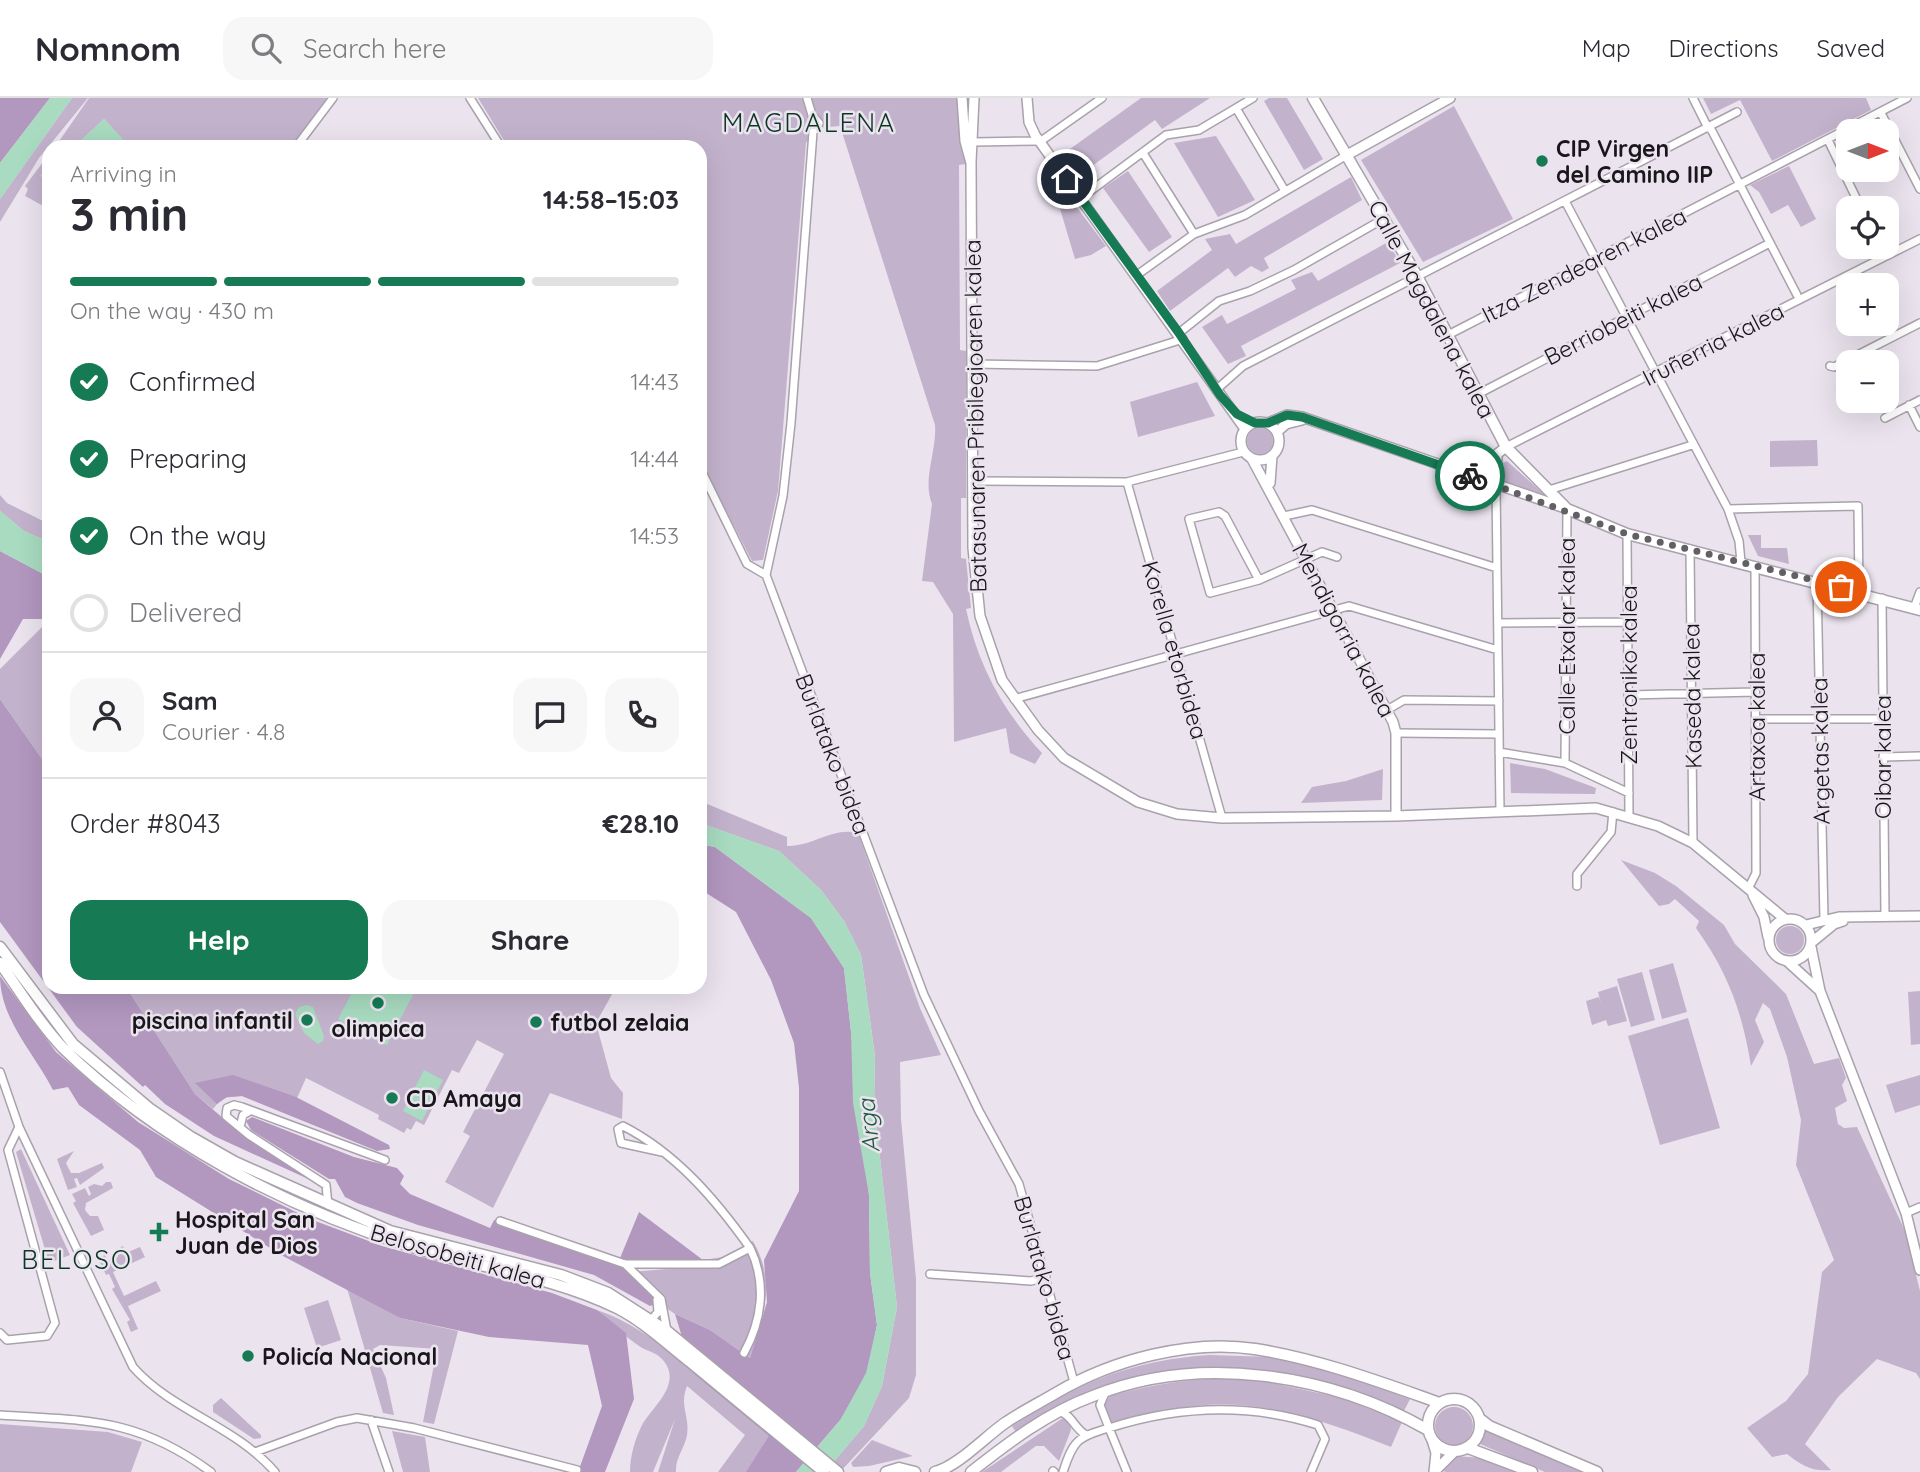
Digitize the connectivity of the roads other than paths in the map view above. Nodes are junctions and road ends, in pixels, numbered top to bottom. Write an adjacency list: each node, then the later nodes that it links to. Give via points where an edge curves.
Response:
1 (333, 98): 17 (street)
2 (470, 98): 18 (street)
3 (807, 98): 81 (street, via 819,122 813,132 783,496)
4 (962, 98): 24 (street, Batasunaren Pribilegioaren kalea)
5 (974, 98): 21 (street, Batasunaren Pribilegioaren kalea)
6 (1027, 98): 20 (street, via 1028,122)
7 (1102, 98): 20 (street)
8 (1253, 98): 13 (street)
9 (1313, 98): 23 (main road, Calle Magdalena kalea)
10 (1450, 98): 23 (street)
11 (1693, 98): 16 (street)
12 (1907, 98): 15 (street, Itza Zendearen kalea)
13 (1236, 108): 22 (street, via 1199,130 1166,135); 27 (street)
14 (1737, 112): 16 (street)
15 (1881, 113): 19 (street, Itza Zendearen kalea); 26 (street)
16 (1710, 129): 25 (street); 30 (street)
17 (301, 140)
18 (497, 140)
19 (1828, 140): 25 (street, Itza Zendearen kalea); 28 (street)
20 (1041, 141): 21 (street); 29 (street)
21 (974, 142): 24 (street, Batasunaren Pribilegioaren kalea)
22 (1143, 153): 29 (street); 32 (street)
23 (1347, 155): 27 (street); 31 (main road, Calle Magdalena kalea)
24 (971, 163): 45 (street, Batasunaren Pribilegioaren kalea)
25 (1740, 184): 36 (street, Itza Zendearen kalea); 40 (street)
26 (1920, 189)
27 (1285, 191): 32 (street, via 1245,215)
28 (1855, 196)
29 (1081, 198): 38 (street)
30 (1565, 201): 36 (street); 39 (street)
31 (1385, 218): 39 (main road, Calle Magdalena kalea); 44 (street, via 1251,292 1219,301)
32 (1194, 234): 38 (street)
33 (1920, 239): 35 (street, Iruñerria kalea)
34 (1768, 244): 41 (street, Berriobeiti kalea)
35 (1899, 249)
36 (1596, 259): 41 (street); 43 (street, Itza Zendearen kalea)
37 (1879, 259): 47 (street, Iruñerria kalea)
38 (1137, 275): 44 (street)
39 (1417, 276): 43 (main road, Calle Magdalena kalea); 48 (street, via 1243,366)
40 (1797, 295)
41 (1627, 317): 47 (street); 49 (street, Berriobeiti kalea)
42 (1920, 323): 46 (street)
43 (1448, 335): 49 (main road, Calle Magdalena kalea)
44 (1181, 336): 45 (street, via 1097,366); 48 (street)
45 (973, 364): 65 (street, Batasunaren Pribilegioaren kalea)
46 (1830, 366)
47 (1655, 373): 60 (street); 61 (street, Iruñerria kalea)
48 (1216, 390): 52 (street)
49 (1478, 394): 61 (main road, Calle Magdalena kalea)
50 (1920, 400): 51 (street)
51 (1909, 405): 53 (street); 57 (street)
52 (1237, 414): 55 (street); 58 (street)
53 (1885, 418)
54 (1310, 421): 56 (street, via 1287,415); 59 (street, via 1297,420); 68 (street)
55 (1255, 423): 56 (street); 58 (street)
56 (1268, 423): 59 (street)
57 (1920, 427)
58 (1245, 429): 62 (street)
59 (1277, 432): 63 (street, via 1278,449)
60 (1692, 444): 69 (street); 72 (street)
61 (1506, 447): 68 (street, via 1497,454); 69 (main road, Calle Magdalena kalea)
62 (1243, 452): 64 (street); 67 (street)
63 (1272, 456): 64 (street); 70 (street, Mendigorria kalea, via 1268,475)
64 (1252, 460): 70 (street, Mendigorria kalea)
65 (973, 481): 67 (street); 97 (street, Batasunaren Pribilegioaren kalea, via 980,616 988,647)
66 (707, 482): 81 (street, via 747,564)
67 (1127, 482): 93 (street, Korella etorbidea)
68 (1496, 485): 71 (street); 80 (street)
69 (1549, 490): 71 (main road, Calle Magdalena kalea)
70 (1272, 492): 73 (street, Mendigorria kalea)
71 (1567, 509): 74 (main road); 91 (street, Calle Etxalar kalea)
72 (1728, 509): 78 (street); 84 (street, via 1858,506)
73 (1284, 516): 77 (street, Mendigorria kalea); 80 (street, via 1312,510)
74 (1627, 534): 75 (main road); 89 (street, Zentroniko kalea)
75 (1690, 550): 78 (main road); 95 (street, Kaseda kalea)
76 (1337, 557): 77 (street, via 1322,552)
77 (1306, 558): 82 (street); 87 (street, Mendigorria kalea)
78 (1741, 562): 79 (main road)
79 (1755, 566): 83 (main road); 94 (street, Artaxoa kalea)
80 (1497, 568): 90 (street)
81 (766, 575): 144 (street, Burlatako bidea, via 925,995 1019,1184)
82 (1259, 580): 82 (street, via 1225,516 1219,512 1189,519 1210,593)
83 (1817, 581): 84 (main road); 101 (street, Argetas kalea)
84 (1859, 592): 86 (main road)
85 (1920, 592): 88 (street)
86 (1882, 598): 88 (main road); 102 (street, Oibar kalea)
87 (1334, 609): 92 (street, via 1349,606); 93 (street); 99 (street, Mendigorria kalea)
88 (1917, 609)
89 (1628, 622): 91 (street); 96 (street, Zentroniko kalea)
90 (1498, 623): 91 (street); 92 (street)
91 (1567, 623): 108 (street, Calle Etxalar kalea)
92 (1499, 650): 98 (street)
93 (1178, 655): 97 (street); 114 (street, Korella etorbidea)
94 (1755, 692): 95 (street); 100 (street, Artaxoa kalea)
95 (1692, 694): 96 (street); 115 (street, Kaseda kalea)
96 (1628, 695): 109 (street, Zentroniko kalea)
97 (1014, 699): 114 (street, Batasunaren Pribilegioaren kalea, via 1064,758 1100,782 1138,802 1177,814)
98 (1499, 701): 99 (street, via 1404,701); 104 (street)
99 (1387, 710): 103 (street, Mendigorria kalea)
100 (1756, 719): 101 (street); 117 (street, Artaxoa kalea, via 1756,873)
101 (1820, 719): 102 (street); 122 (street, Argetas kalea)
102 (1882, 719): 107 (street, Oibar kalea)
103 (1396, 733): 104 (street); 112 (street, Mendigorria kalea)
104 (1499, 734): 105 (street)
105 (1499, 752): 108 (street); 110 (street)
106 (1920, 756): 107 (street)
107 (1882, 757): 120 (street, Oibar kalea)
108 (1565, 763): 109 (street)
109 (1629, 793): 113 (street, Zentroniko kalea)
110 (1500, 812): 111 (street, Batasunaren Pribilegioaren kalea, via 1596,808); 112 (street, Batasunaren Pribilegioaren kalea)
111 (1613, 812): 113 (street, Batasunaren Pribilegioaren kalea); 116 (street, via 1611,832 1577,874)
112 (1396, 816): 114 (street, Batasunaren Pribilegioaren kalea)
113 (1629, 817): 115 (street, Batasunaren Pribilegioaren kalea)
114 (1222, 818)
115 (1693, 843): 117 (street, Batasunaren Pribilegioaren kalea)
116 (1577, 886)
117 (1749, 887): 121 (street, Batasunaren Pribilegioaren kalea); 125 (street, via 1764,917)
118 (1920, 916): 120 (street)
119 (1855, 917): 120 (street); 122 (street); 124 (street, via 1834,924)
120 (1885, 917)
121 (1786, 919): 123 (street); 125 (street, via 1772,929)
122 (1824, 920): 123 (street)
123 (1806, 925): 124 (street)
124 (1811, 944): 127 (street, via 1801,959); 129 (street)
125 (1769, 945): 127 (street, via 1776,956)
126 (0, 947): 136 (main road, Belosobeiti kalea, via 73,1044 149,1108 213,1151)
127 (1788, 962): 129 (street)
128 (0, 963): 156 (main road, Belosobeiti kalea, via 64,1048 146,1118 183,1143 229,1170 373,1233 411,1247 558,1283 621,1310)
129 (1820, 991): 138 (street)
130 (0, 1072): 132 (street)
131 (250, 1111): 133 (street, via 243,1115); 133 (street, via 234,1105 227,1108 226,1116); 135 (street)
132 (19, 1127): 147 (street, via 8,1150 55,1323 47,1336 7,1340); 161 (street, via 133,1367 150,1385 213,1421)
133 (240, 1127): 136 (street, via 322,1181)
134 (662, 1152): 134 (street, via 623,1126 618,1129 621,1143); 140 (street, via 686,1171)
135 (385, 1160)
136 (328, 1205): 145 (main road, Belosobeiti kalea, via 410,1237 577,1280)
137 (1920, 1208): 138 (street)
138 (1906, 1213): 142 (street)
139 (500, 1222): 141 (street, Belosobeiti kalea)
140 (750, 1248): 141 (street, Belosobeiti kalea, via 719,1264); 148 (street, via 759,1273 761,1304)
141 (625, 1265): 145 (street, via 628,1274 657,1300 658,1312); 146 (street, Belosobeiti kalea, via 662,1299)
142 (1920, 1270)
143 (930, 1274): 144 (street, via 1031,1281)
144 (1046, 1277): 149 (street, Burlatako bidea)
145 (652, 1319): 146 (main road, Belosobeiti kalea)
146 (667, 1331): 156 (main road, Belosobeiti kalea)
147 (0, 1333)
148 (744, 1353)
149 (1074, 1382): 151 (main road, via 1165,1353 1254,1348 1340,1369); 171 (main road)
150 (1107, 1391): 152 (main road); 157 (street, via 1100,1405); 159 (main road, via 1169,1377 1253,1375 1333,1389 1397,1414)
151 (1440, 1403): 154 (main road, via 1464,1401); 159 (main road, via 1430,1415)
152 (1058, 1411): 158 (street, via 1066,1413); 172 (main road)
153 (0, 1415): 164 (street, via 114,1423 173,1446)
154 (1480, 1419): 160 (main road, via 1479,1435); 178 (main road)
155 (371, 1420): 161 (street, via 337,1422); 163 (street); 166 (street)
156 (774, 1426): 167 (main road, Belosobeiti kalea); 168 (main road, Belosobeiti kalea)
157 (1109, 1429): 158 (street); 174 (street); 175 (street, via 1138,1419 1210,1409 1293,1417 1318,1424 1325,1439)
158 (1086, 1435): 173 (street, via 1074,1443)
159 (1430, 1435): 162 (main road, via 1438,1446); 176 (street, via 1436,1453)
160 (1468, 1448): 162 (main road); 177 (main road)
161 (255, 1452): 165 (street)
162 (1454, 1452): 176 (street)
163 (577, 1470)
164 (211, 1472)
165 (275, 1472)
166 (389, 1472)
167 (824, 1472)
168 (838, 1472)
169 (887, 1472): 170 (main road, via 899,1468)
170 (915, 1472)
171 (936, 1472)
172 (971, 1472)
173 (1063, 1472)
174 (1127, 1472)
175 (1311, 1472)
176 (1434, 1472)
177 (1532, 1472)
178 (1597, 1472)

